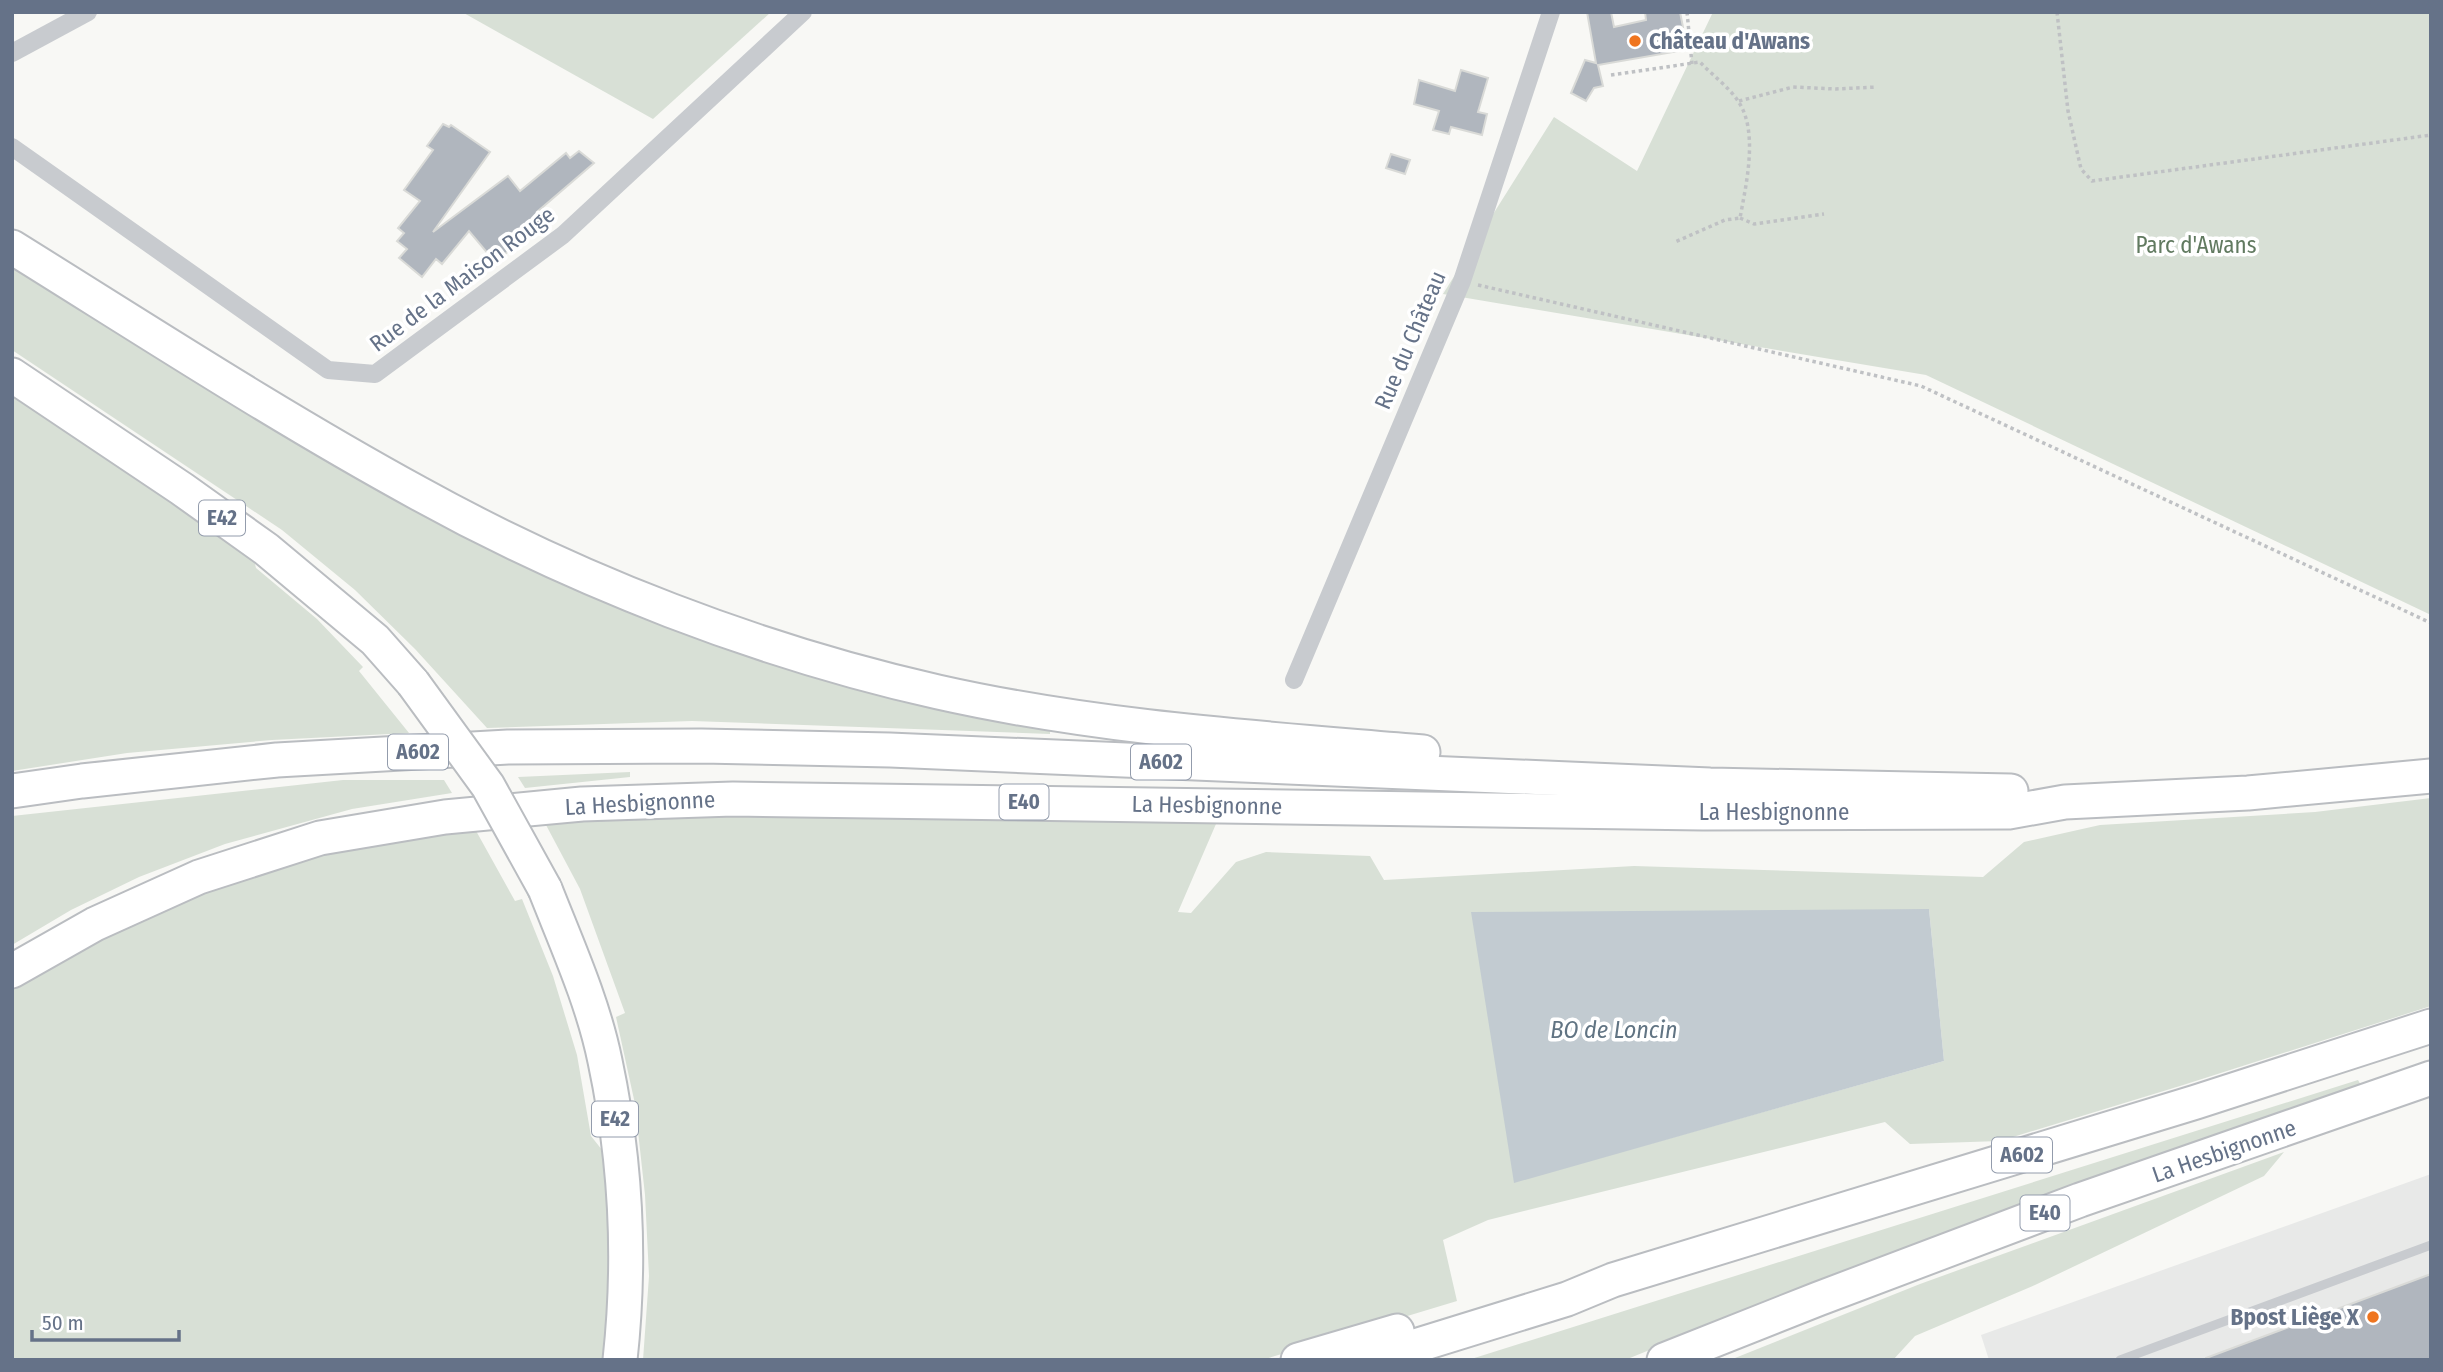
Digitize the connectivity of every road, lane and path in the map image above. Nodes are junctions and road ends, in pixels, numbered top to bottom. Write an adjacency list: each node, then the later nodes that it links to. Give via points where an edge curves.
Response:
1 (88, 12): 6 (street)
2 (803, 12): 12 (street, Rue de la Maison Rouge, via 563,235 375,374 328,370)
3 (1551, 12): 17 (street, Rue du Château)
4 (1687, 12): 7 (path)
5 (2057, 12): 11 (path, via 2068,111 2081,169 2092,181)
6 (12, 53)
7 (1692, 64): 8 (path); 10 (path, via 1700,62)
8 (1611, 75)
9 (1877, 87): 10 (path, via 1793,87)
10 (1739, 101): 14 (path, via 1746,120 1750,162)
11 (2431, 135)
12 (12, 147)
13 (1824, 214): 14 (path, via 1754,224)
14 (1740, 218): 15 (path)
15 (1675, 242)
16 (12, 247): 21 (highway, via 295,424 421,495 545,558 728,631 830,664 1026,710 1246,738 1459,755)
17 (1462, 281): 19 (path, via 1921,386); 20 (street, Rue du Château)
18 (12, 375): 30 (highway, E42, bridge, via 266,549 375,639 414,683 488,786 545,889 605,1059 625,1196)
19 (2431, 623)
20 (1294, 680)
21 (1497, 776): 23 (highway, A602, via 890,750 536,747 277,760); 24 (highway, via 2005,790)
22 (2431, 776): 24 (highway, La Hesbignonne / E40, via 2248,793)
23 (12, 791)
24 (2065, 802): 25 (highway, La Hesbignonne / E40, via 2009,812 1703,813 733,799 582,804 445,817 320,838 199,877 95,924)
25 (12, 971)
26 (2431, 1026): 29 (highway, A602)
27 (2431, 1078): 33 (highway, La Hesbignonne / E40, via 2080,1200)
28 (2431, 1245): 34 (lane)
29 (1613, 1280): 31 (highway, via 1566,1280); 32 (highway, A602, via 1567,1299)
30 (620, 1360)
31 (1298, 1360)
32 (1370, 1360)
33 (1664, 1360)
34 (2120, 1360)

